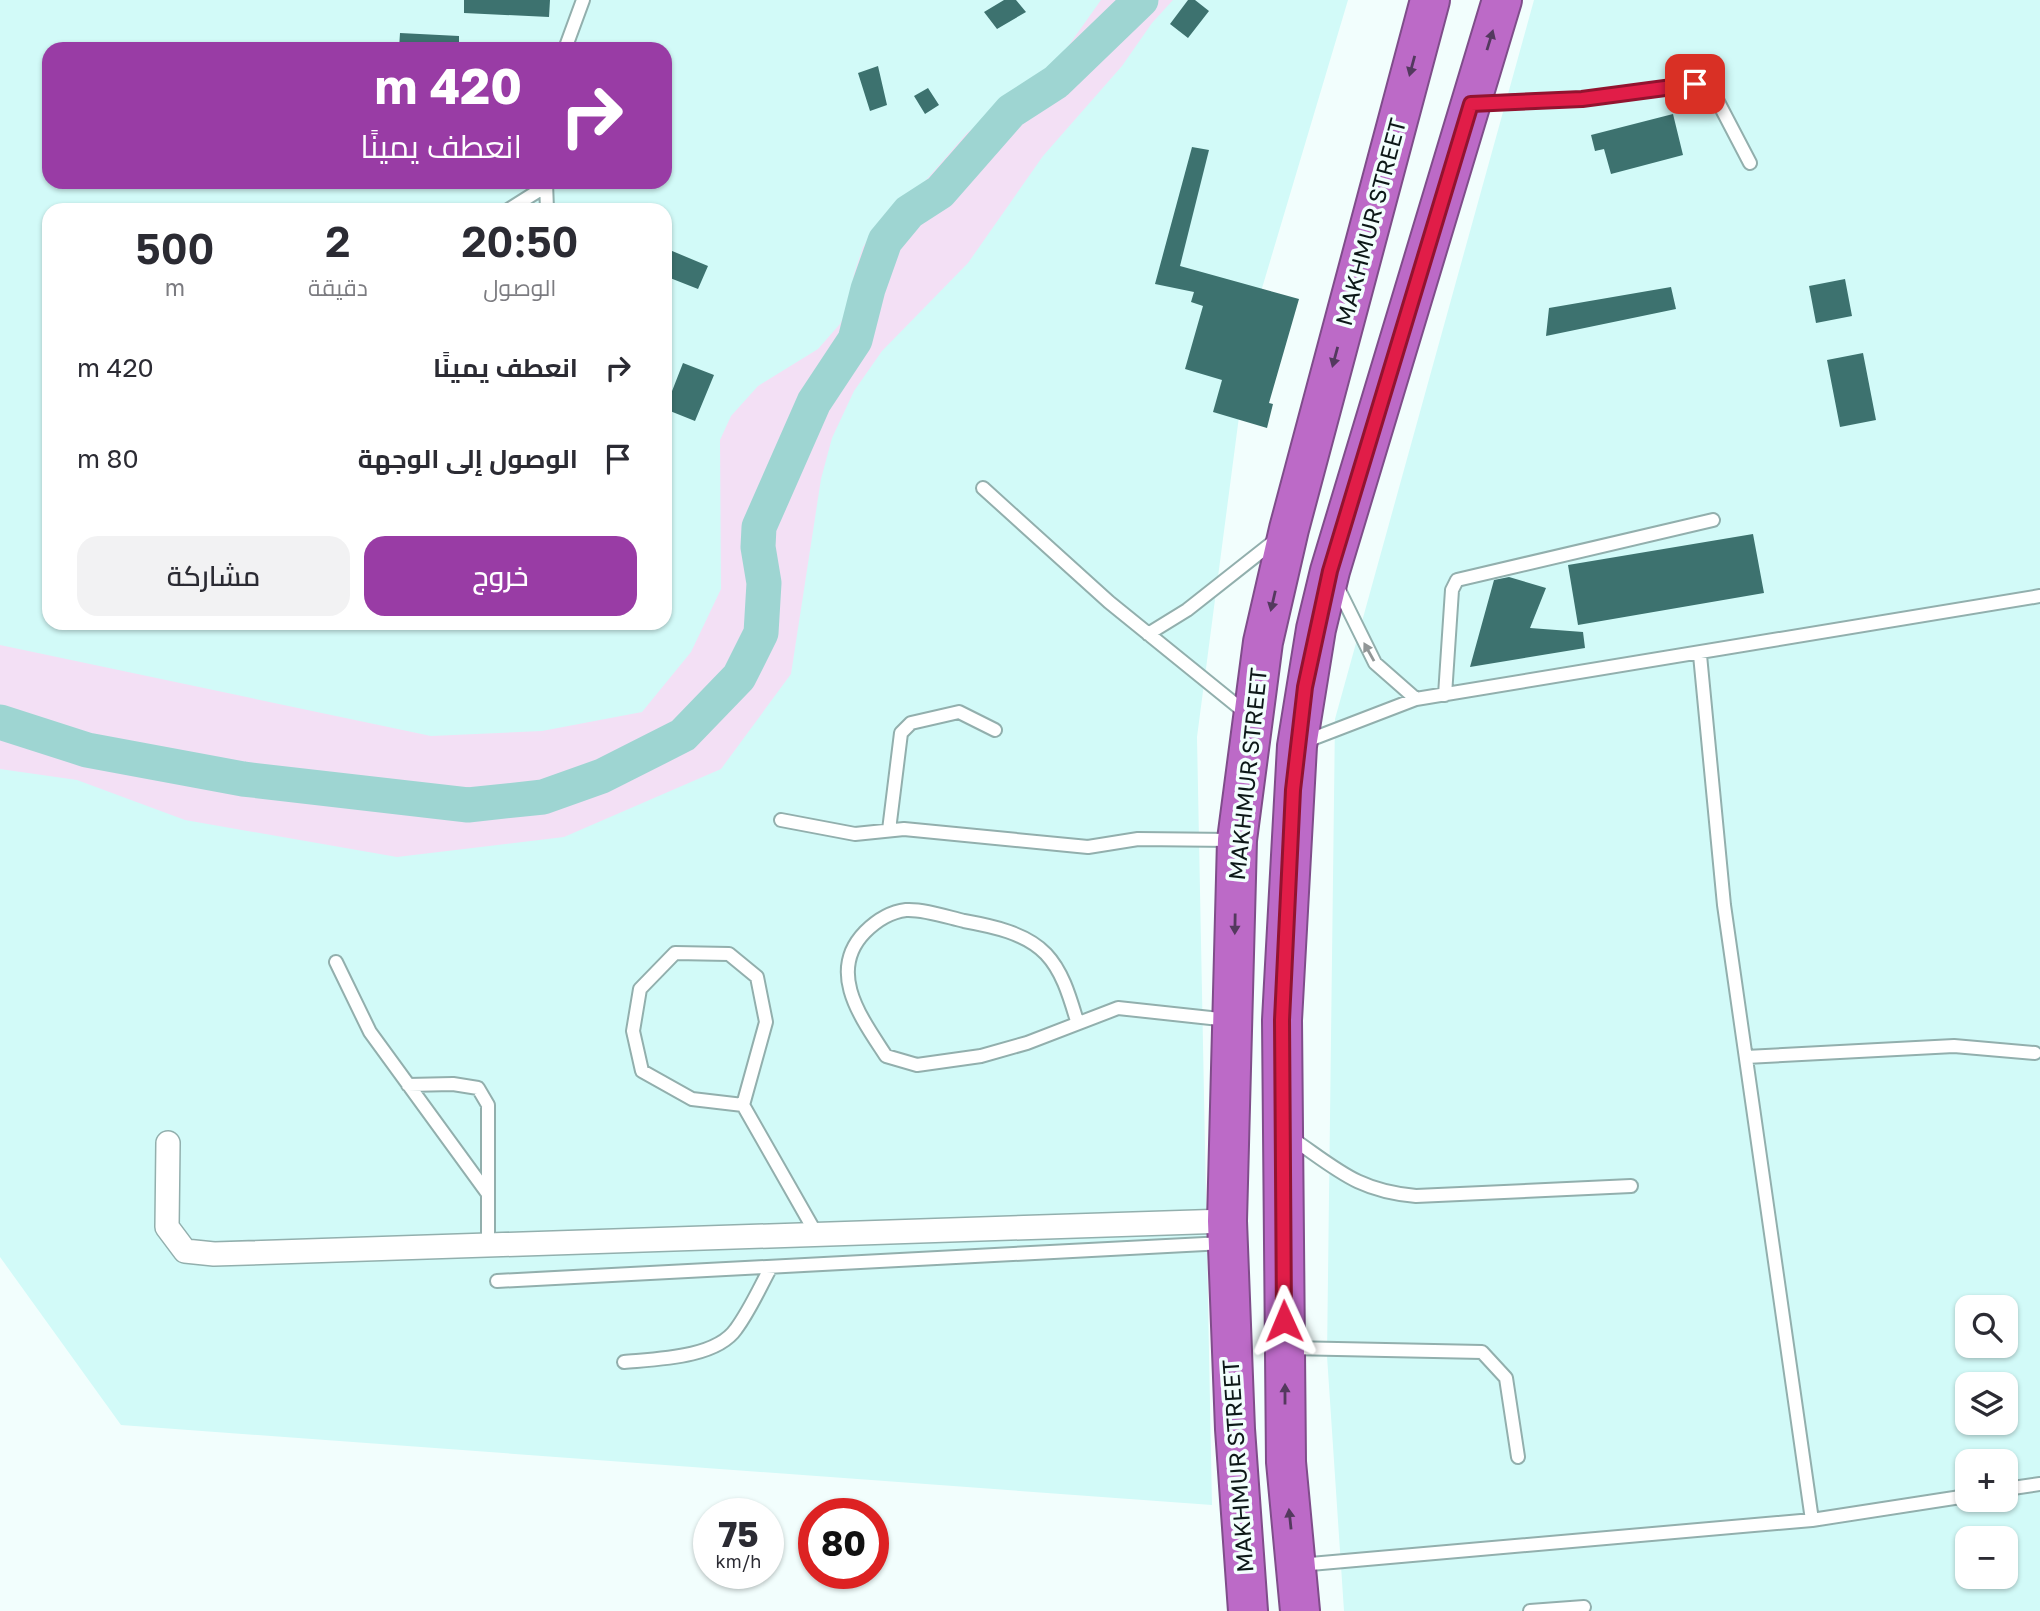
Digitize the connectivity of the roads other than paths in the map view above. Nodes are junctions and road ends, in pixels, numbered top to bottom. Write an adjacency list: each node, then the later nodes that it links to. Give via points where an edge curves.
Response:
1 (583, 0): 4 (lane)
2 (1430, 0): 11 (highway, MAKHMUR STREET, one-way to 11)
3 (1502, 0): 5 (highway, MAKHMUR STREET, one-way to 3)
4 (568, 42)
5 (1471, 104): 6 (lane, via 1582,99 1695,84 1707,87 1715,96); 12 (highway, MAKHMUR STREET)
6 (1749, 163)
7 (539, 189): 8 (lane)
8 (518, 203)
9 (983, 488): 14 (lane)
10 (1713, 520): 16 (lane, via 1457,580 1452,590)
11 (1289, 529): 14 (lane, via 1187,610); 18 (highway, MAKHMUR STREET, one-way to 18, via 1263,642)
12 (1330, 571): 17 (lane, one-way to 12, via 1375,663); 20 (highway, MAKHMUR STREET)
13 (2040, 596): 15 (lane)
14 (1148, 634): 18 (lane)
15 (1700, 655): 16 (lane); 29 (lane, via 1724,905)
16 (1445, 695): 17 (lane)
17 (1416, 699): 20 (lane)
18 (1252, 717): 23 (highway, MAKHMUR STREET)
19 (995, 730): 22 (lane, via 959,712 911,723 901,733)
20 (1297, 746): 26 (highway, MAKHMUR STREET)
21 (781, 820): 22 (lane, via 855,834)
22 (890, 830): 23 (lane, via 1088,847 1138,839)
23 (1237, 840): 25 (highway, MAKHMUR STREET, one-way to 25)
24 (336, 962): 30 (lane, via 370,1032)
25 (1233, 1020): 26 (highway); 27 (lane, via 1118,1008); 36 (highway, MAKHMUR STREET)
26 (1282, 1020): 32 (highway, MAKHMUR STREET)
27 (1077, 1021): 27 (lane, via 1066,986 1047,955 1027,938 980,924 907,910 880,918 858,939 846,973 856,1009 886,1056 917,1065 981,1056 1027,1043)
28 (2035, 1053): 29 (lane, via 1954,1046)
29 (1746, 1057): 47 (lane)
30 (408, 1085): 35 (lane); 35 (lane, via 478,1088 488,1104)
31 (743, 1105): 31 (lane, via 692,1099 642,1071 634,1031 640,989 675,953 729,954 757,977 766,1021); 37 (lane)
32 (1282, 1131): 34 (lane, via 1357,1183 1383,1193 1416,1196); 41 (highway, MAKHMUR STREET)
33 (167, 1143): 38 (street, via 167,1227 185,1251)
34 (1630, 1186)
35 (488, 1194): 38 (lane)
36 (1227, 1232): 37 (street); 39 (lane); 50 (highway, MAKHMUR STREET, via 1235,1442)
37 (817, 1235): 38 (street)
38 (488, 1246)
39 (771, 1267): 40 (lane); 42 (lane, via 735,1332 690,1354)
40 (497, 1281)
41 (1285, 1348): 43 (lane, via 1482,1352 1506,1378); 48 (highway, MAKHMUR STREET, one-way to 41, via 1286,1462)
42 (624, 1363)
43 (1518, 1457)
44 (2040, 1484): 45 (lane)
45 (2018, 1487)
46 (1955, 1498): 47 (lane)
47 (1812, 1520): 48 (lane)
48 (1295, 1565): 51 (highway, MAKHMUR STREET)
49 (1584, 1607): 52 (lane)
50 (1248, 1611)
51 (1300, 1611)
52 (1530, 1611)

